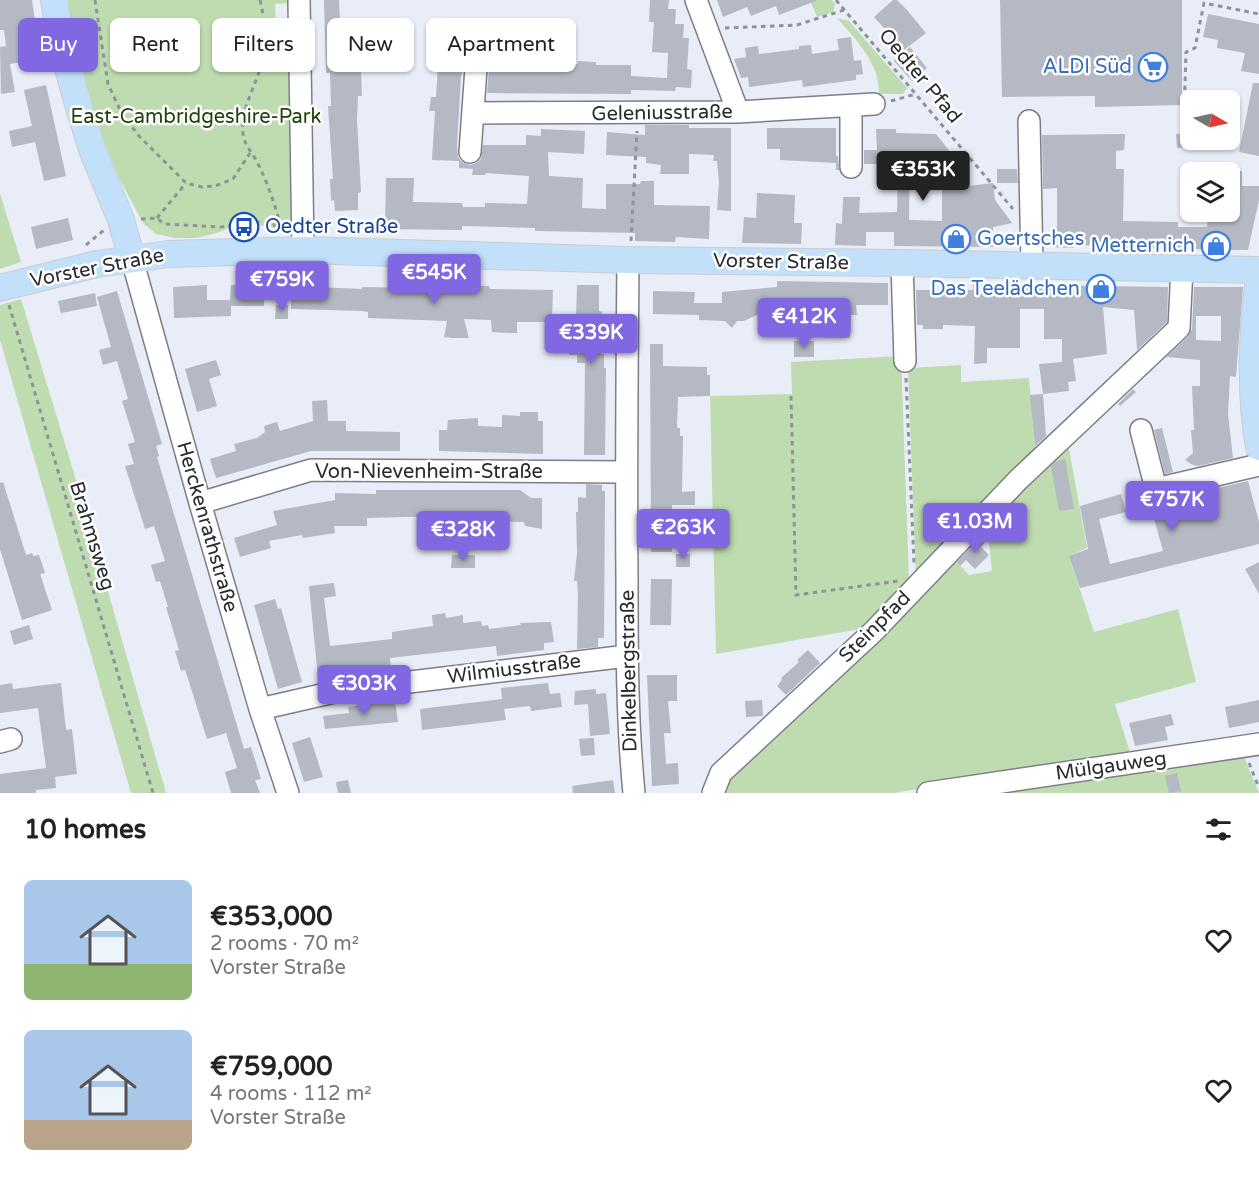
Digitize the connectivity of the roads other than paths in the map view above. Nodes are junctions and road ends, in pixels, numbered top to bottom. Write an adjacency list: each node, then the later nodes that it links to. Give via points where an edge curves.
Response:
1 (54, 0): 13 (main road, via 78,104)
2 (299, 0): 12 (street)
3 (696, 0): 7 (street)
4 (476, 72): 8 (street)
5 (874, 104): 6 (street, Geleniusstraße)
6 (851, 106): 7 (street, Geleniusstraße); 11 (street)
7 (738, 112): 8 (street, Geleniusstraße)
8 (473, 113): 10 (street)
9 (1029, 121): 16 (street)
10 (470, 152)
11 (851, 167)
12 (303, 250): 13 (main road, Vorster Straße, via 169,254); 14 (main road, Vorster Straße)
13 (132, 259): 20 (main road, Vorster Straße); 26 (street, Herckenrathstraße)
14 (628, 260): 15 (main road, Vorster Straße); 25 (street, Dinkelbergstraße)
15 (902, 263): 16 (main road, Vorster Straße); 21 (street)
16 (1032, 266): 17 (main road, Vorster Straße)
17 (1182, 268): 18 (main road, Vorster Straße); 32 (street, Steinpfad, via 1179,328 914,582 874,631 721,773)
18 (1259, 270)
19 (1259, 276): 23 (main road, via 1253,368)
20 (2, 287)
21 (906, 361)
22 (1141, 430): 24 (street, via 1156,489)
23 (1259, 447)
24 (1259, 465)
25 (626, 472): 26 (street, Von-Nievenheim-Straße, via 311,470); 27 (street, Dinkelbergstraße)
26 (200, 503): 28 (street, Herckenrathstraße)
27 (627, 656): 28 (street, Wilmiusstraße, via 343,690); 31 (street, Dinkelbergstraße)
28 (260, 709): 30 (street, Herckenrathstraße)
29 (1251, 745): 33 (street, Mülgauweg)
30 (288, 793)
31 (634, 793)
32 (713, 793)
33 (928, 793)

